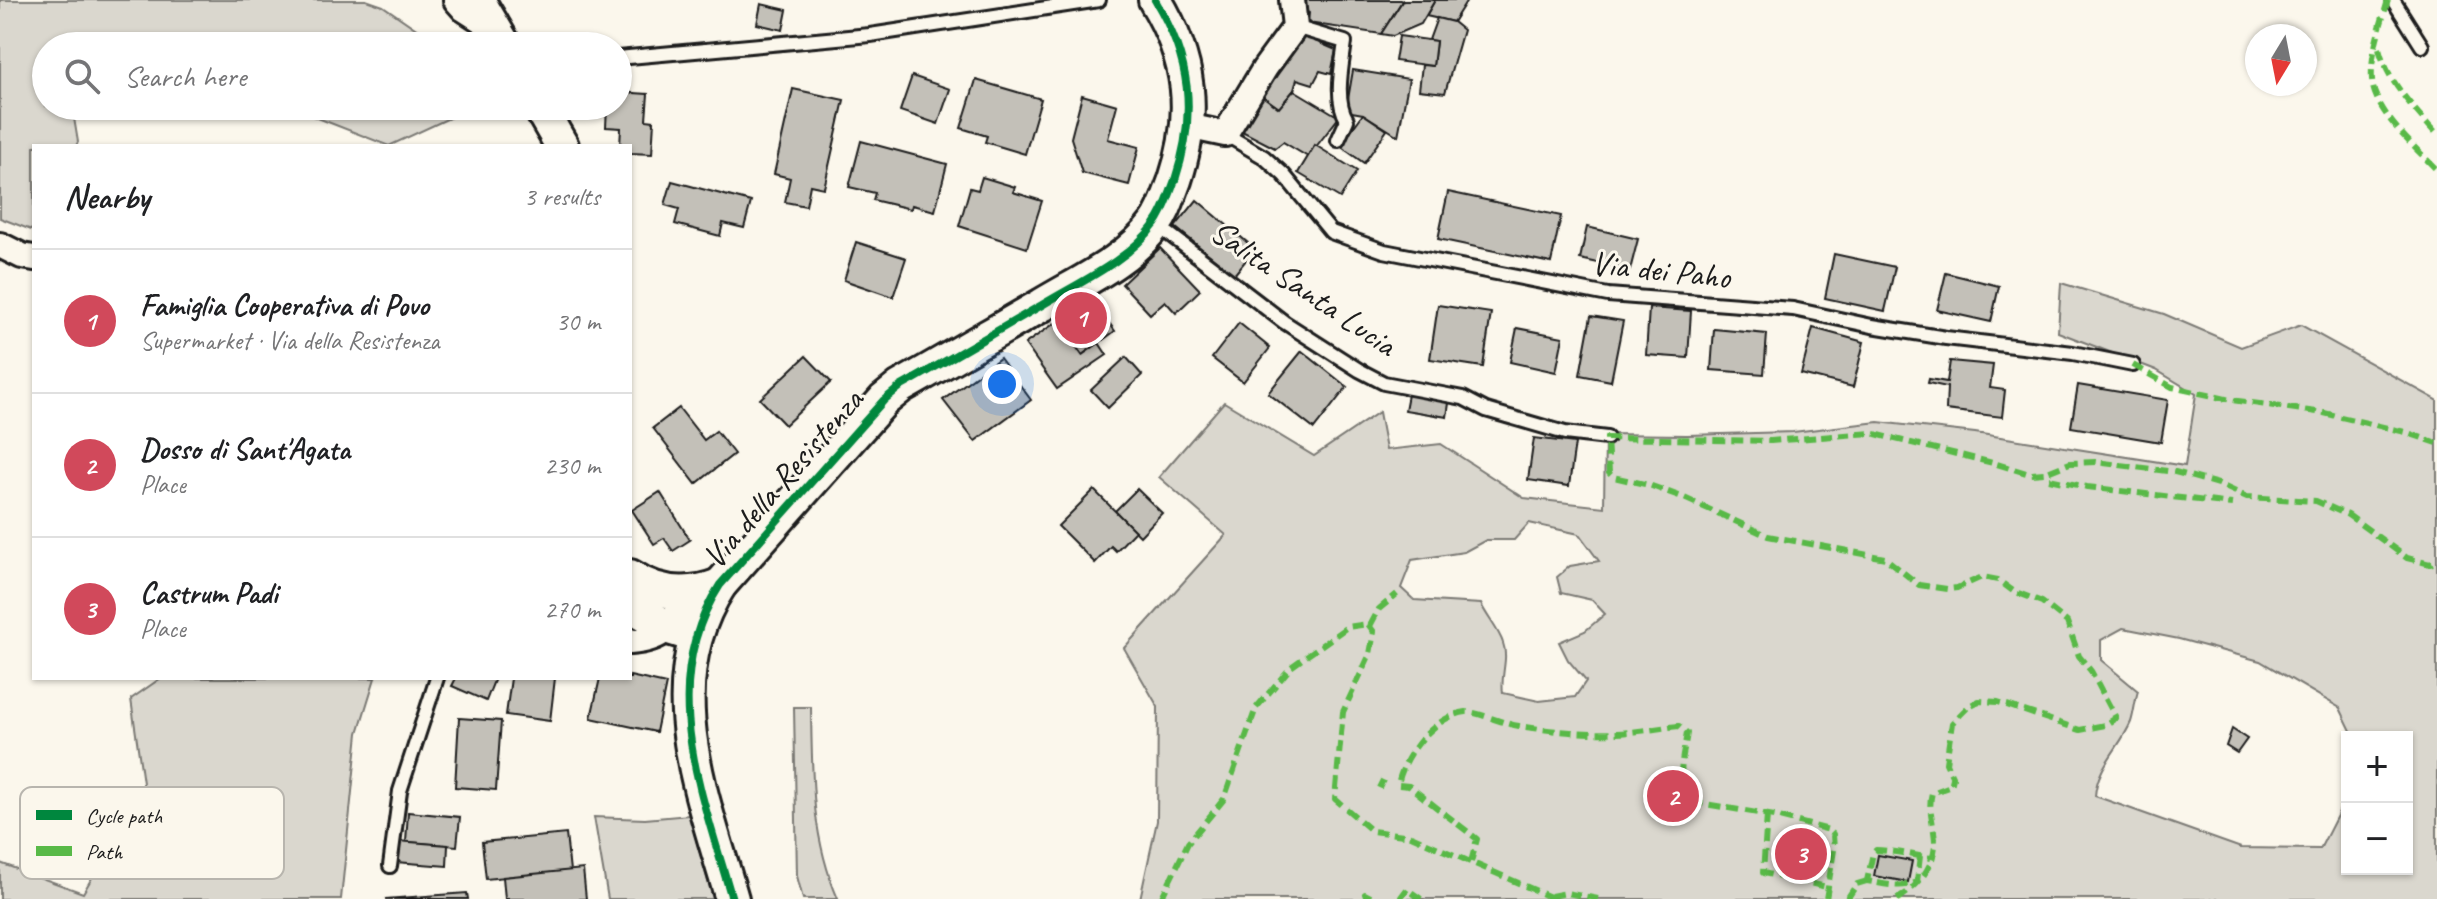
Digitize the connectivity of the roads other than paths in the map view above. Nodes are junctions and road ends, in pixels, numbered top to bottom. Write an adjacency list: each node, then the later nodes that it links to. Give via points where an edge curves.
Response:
1 (456, 0): 8 (street)
2 (478, 0): 9 (street)
3 (1099, 0): 11 (lane, via 870,35)
4 (1155, 0): 13 (street, Via della Resistenza, via 1185,65)
5 (1292, 0): 7 (street)
6 (2393, 0): 10 (lane)
7 (1295, 27): 14 (street); 15 (lane, via 1345,42 1341,111 1347,120)
8 (493, 32)
9 (497, 32)
10 (2422, 46)
11 (632, 57)
12 (547, 120): 16 (street)
13 (1187, 126): 14 (street); 17 (street, Via della Resistenza)
14 (1225, 134): 20 (lane, Via dei Paho, via 1274,166 1331,232 1384,251 1608,295 1793,309)
15 (1338, 140)
16 (561, 144)
17 (1162, 229): 21 (lane, Salita Santa Lucia, via 1284,322 1384,383 1463,398 1565,433); 23 (street, Via della Resistenza, via 900,387)
18 (0, 245): 19 (street)
19 (32, 258)
20 (2133, 365)
21 (1607, 438)
22 (632, 577): 24 (street)
23 (720, 585): 24 (street); 26 (street, Via della Resistenza)
24 (686, 594): 26 (street)
25 (632, 606): 26 (street)
26 (682, 632): 27 (street); 30 (street, Via della Resistenza, via 690,743)
27 (632, 642)
28 (436, 680): 29 (lane, via 400,791)
29 (390, 866)
30 (732, 899)

